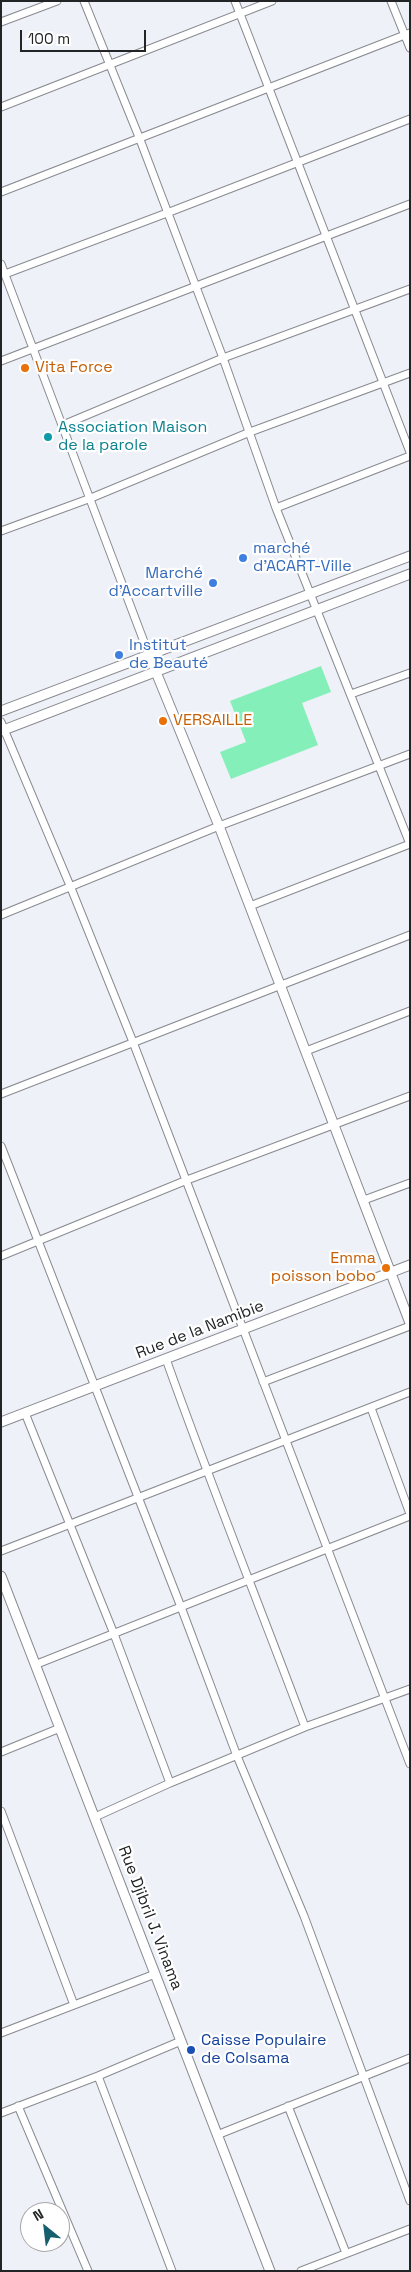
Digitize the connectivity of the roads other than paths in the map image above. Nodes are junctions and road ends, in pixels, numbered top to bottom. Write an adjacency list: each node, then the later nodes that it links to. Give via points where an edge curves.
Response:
1 (57, 1): 7 (street)
2 (84, 1): 10 (street)
3 (235, 1): 6 (street)
4 (272, 1): 6 (street)
5 (391, 1): 8 (street)
6 (239, 13): 10 (street); 11 (street)
7 (1, 22)
8 (407, 34): 9 (street); 11 (street)
9 (410, 48)
10 (110, 64): 12 (street); 14 (street)
11 (269, 87): 14 (street); 15 (street)
12 (1, 108)
13 (410, 119): 15 (street)
14 (139, 137): 16 (street); 18 (street)
15 (298, 162): 18 (street); 19 (street)
16 (1, 192)
17 (410, 204): 19 (street)
18 (167, 213): 21 (street); 22 (street)
19 (326, 236): 22 (street); 24 (street)
20 (1, 264): 21 (street)
21 (5, 274): 25 (street)
22 (194, 288): 25 (street); 26 (street)
23 (410, 289): 24 (street)
24 (354, 309): 26 (street); 29 (street)
25 (32, 348): 27 (street); 30 (street)
26 (223, 358): 30 (street); 31 (street)
27 (1, 361)
28 (410, 373): 29 (street)
29 (383, 383): 31 (street); 32 (street)
30 (63, 424): 33 (street)
31 (250, 432): 33 (street); 34 (street)
32 (410, 454): 34 (street)
33 (91, 498): 35 (street); 40 (street)
34 (276, 508): 38 (street)
35 (1, 531)
36 (410, 556): 38 (street)
37 (410, 574): 39 (street)
38 (310, 593): 39 (street); 40 (street)
39 (317, 609): 41 (street); 43 (street)
40 (149, 655): 41 (street); 44 (street)
41 (157, 673): 45 (street); 48 (street)
42 (410, 673): 43 (street)
43 (352, 694): 47 (street)
44 (1, 711)
45 (2, 728): 50 (street)
46 (410, 754): 47 (street)
47 (379, 766): 48 (street); 49 (street)
48 (219, 826): 50 (street); 51 (street)
49 (410, 844): 51 (street)
50 (72, 888): 52 (street); 56 (street)
51 (250, 906): 54 (street)
52 (1, 915)
53 (410, 935): 54 (street)
54 (280, 985): 56 (street); 57 (street)
55 (410, 1011): 57 (street)
56 (133, 1042): 58 (street); 62 (street)
57 (306, 1050): 60 (street)
58 (1, 1094)
59 (410, 1096): 60 (street)
60 (334, 1125): 62 (street); 64 (street)
61 (1, 1146): 65 (street)
62 (187, 1180): 65 (street); 70 (street)
63 (410, 1182): 64 (street)
64 (364, 1200): 68 (street)
65 (38, 1240): 66 (street); 73 (street)
66 (1, 1256)
67 (410, 1265): 68 (street, Rue de la Namibie)
68 (391, 1272): 69 (street); 70 (street, Rue de la Namibie)
69 (410, 1324): 72 (street)
70 (244, 1329): 71 (street, Rue de la Namibie); 72 (street)
71 (166, 1359): 73 (street, Rue de la Namibie); 79 (street)
72 (263, 1382): 78 (street)
73 (94, 1386): 76 (street, Rue de la Namibie); 80 (street)
74 (410, 1392): 75 (street)
75 (371, 1408): 78 (street); 81 (street)
76 (25, 1413): 77 (street, Rue de la Namibie); 82 (street)
77 (1, 1422)
78 (286, 1440): 79 (street); 83 (street)
79 (206, 1471): 80 (street); 86 (street)
80 (137, 1498): 82 (street); 87 (street)
81 (410, 1515): 83 (street)
82 (71, 1524): 84 (street); 88 (street)
83 (328, 1548): 86 (street); 91 (street)
84 (1, 1551)
85 (1, 1576): 89 (street, Rue Djibril J. Vinama)
86 (250, 1580): 87 (street); 92 (street)
87 (181, 1607): 88 (street); 95 (street)
88 (114, 1634): 89 (street); 97 (street)
89 (37, 1664): 93 (street, Rue Djibril J. Vinama)
90 (410, 1690): 91 (street)
91 (383, 1699): 92 (street); 96 (street)
92 (305, 1727): 95 (street)
93 (60, 1728): 94 (street); 99 (street, Rue Djibril J. Vinama)
94 (1, 1752)
95 (237, 1756): 97 (street); 106 (street, via 304,1916)
96 (410, 1764)
97 (170, 1783): 99 (street)
98 (1, 1811): 101 (street)
99 (95, 1817): 100 (street, Rue Djibril J. Vinama)
100 (155, 1974): 101 (street); 103 (street, Rue Djibril J. Vinama)
101 (74, 2005): 102 (street)
102 (1, 2033)
103 (181, 2041): 105 (street); 110 (street, Rue Djibril J. Vinama)
104 (410, 2058): 106 (street)
105 (98, 2076): 107 (street); 115 (street)
106 (362, 2076): 108 (street); 111 (street)
107 (18, 2106): 109 (street); 114 (street)
108 (288, 2106): 110 (street); 113 (street)
109 (1, 2113)
110 (217, 2135): 116 (street, Rue Djibril J. Vinama)
111 (410, 2201)
112 (410, 2229): 113 (street)
113 (346, 2253): 117 (street)
114 (88, 2271)
115 (172, 2271)
116 (270, 2271)
117 (301, 2271)

